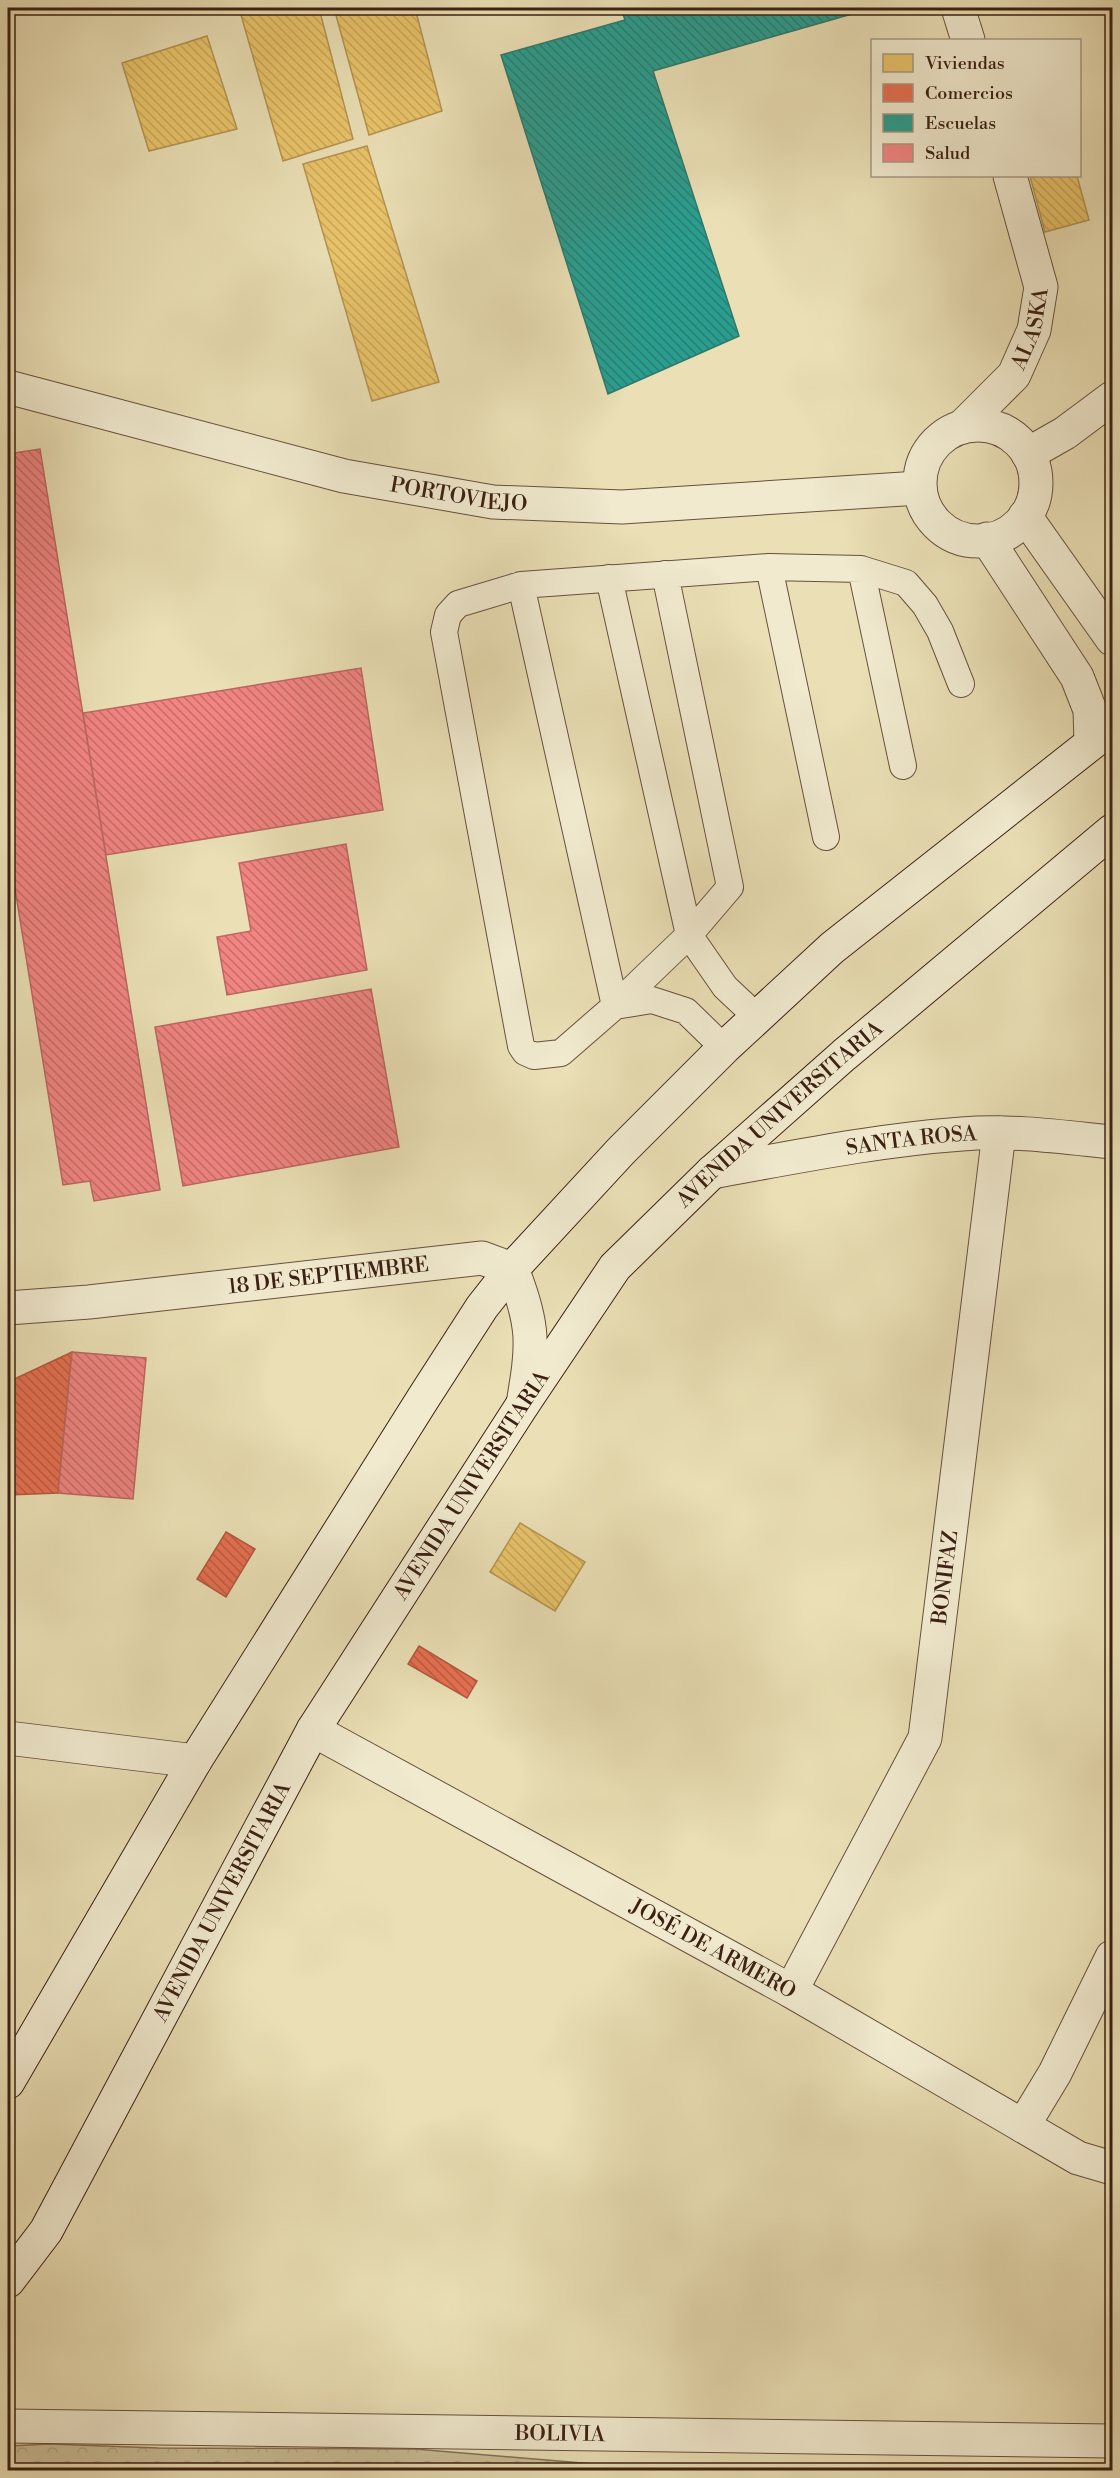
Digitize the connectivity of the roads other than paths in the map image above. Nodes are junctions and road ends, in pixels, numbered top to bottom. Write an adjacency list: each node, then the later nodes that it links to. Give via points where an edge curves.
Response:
1 (958, 8): 2 (street)
2 (968, 39)
3 (1010, 177): 6 (street, ALASKA, via 1041,287 1034,330 1014,375)
4 (8, 387): 8 (street, PORTOVIEJO, via 344,477 493,502 622,507)
5 (1113, 398): 7 (street)
6 (962, 427): 7 (street, via 981,425 999,429 1016,439); 8 (street, via 944,436 929,451 921,469)
7 (1028, 454): 9 (street, via 1035,485)
8 (919, 488): 10 (street, via 924,507 950,534 969,540)
9 (1025, 516): 10 (street, via 1008,531); 16 (street)
10 (987, 539): 18 (street, via 1077,677)
11 (770, 567): 12 (lane); 13 (lane); 21 (lane)
12 (861, 569): 17 (lane, via 906,583 925,605 940,632); 19 (lane)
13 (665, 574): 14 (lane); 22 (lane, via 730,887)
14 (609, 578): 15 (lane); 22 (lane)
15 (521, 585): 23 (lane); 23 (lane, via 459,604 448,615 444,632 521,1046 534,1056 561,1053)
16 (1113, 639)
17 (961, 684)
18 (1102, 735): 24 (street, via 832,948)
19 (903, 766)
20 (1113, 831): 28 (street, AVENIDA UNIVERSITARIA, via 844,1055)
21 (826, 837)
22 (689, 935): 23 (lane); 24 (lane, via 725,987)
23 (615, 1006): 25 (lane, via 652,1000 686,1011)
24 (758, 1017): 25 (street)
25 (724, 1048): 29 (street, via 613,1159)
26 (999, 1133): 27 (street, SANTA ROSA); 28 (street, SANTA ROSA, via 843,1148); 36 (street, BONIFAZ, via 925,1738)
27 (1113, 1142)
28 (712, 1172): 31 (street, AVENIDA UNIVERSITARIA, via 615,1267)
29 (512, 1269): 30 (street, 18 DE SEPTIEMBRE, via 482,1258); 31 (street, via 527,1307 532,1350); 34 (street, via 482,1307 424,1397)
30 (8, 1308)
31 (522, 1404): 32 (street, AVENIDA UNIVERSITARIA)
32 (313, 1730): 36 (street, JOSÉ DE ARMERO); 40 (street, AVENIDA UNIVERSITARIA, via 46,2231)
33 (8, 1738): 34 (street)
34 (195, 1761): 37 (street)
35 (1113, 1957): 38 (street, via 1056,2073)
36 (791, 1991): 38 (street, JOSÉ DE ARMERO)
37 (8, 2082)
38 (1023, 2126): 39 (street, JOSÉ DE ARMERO, via 1078,2158)
39 (1113, 2168)
40 (8, 2281)
41 (8, 2426): 42 (street, BOLIVIA)
42 (1113, 2441)

